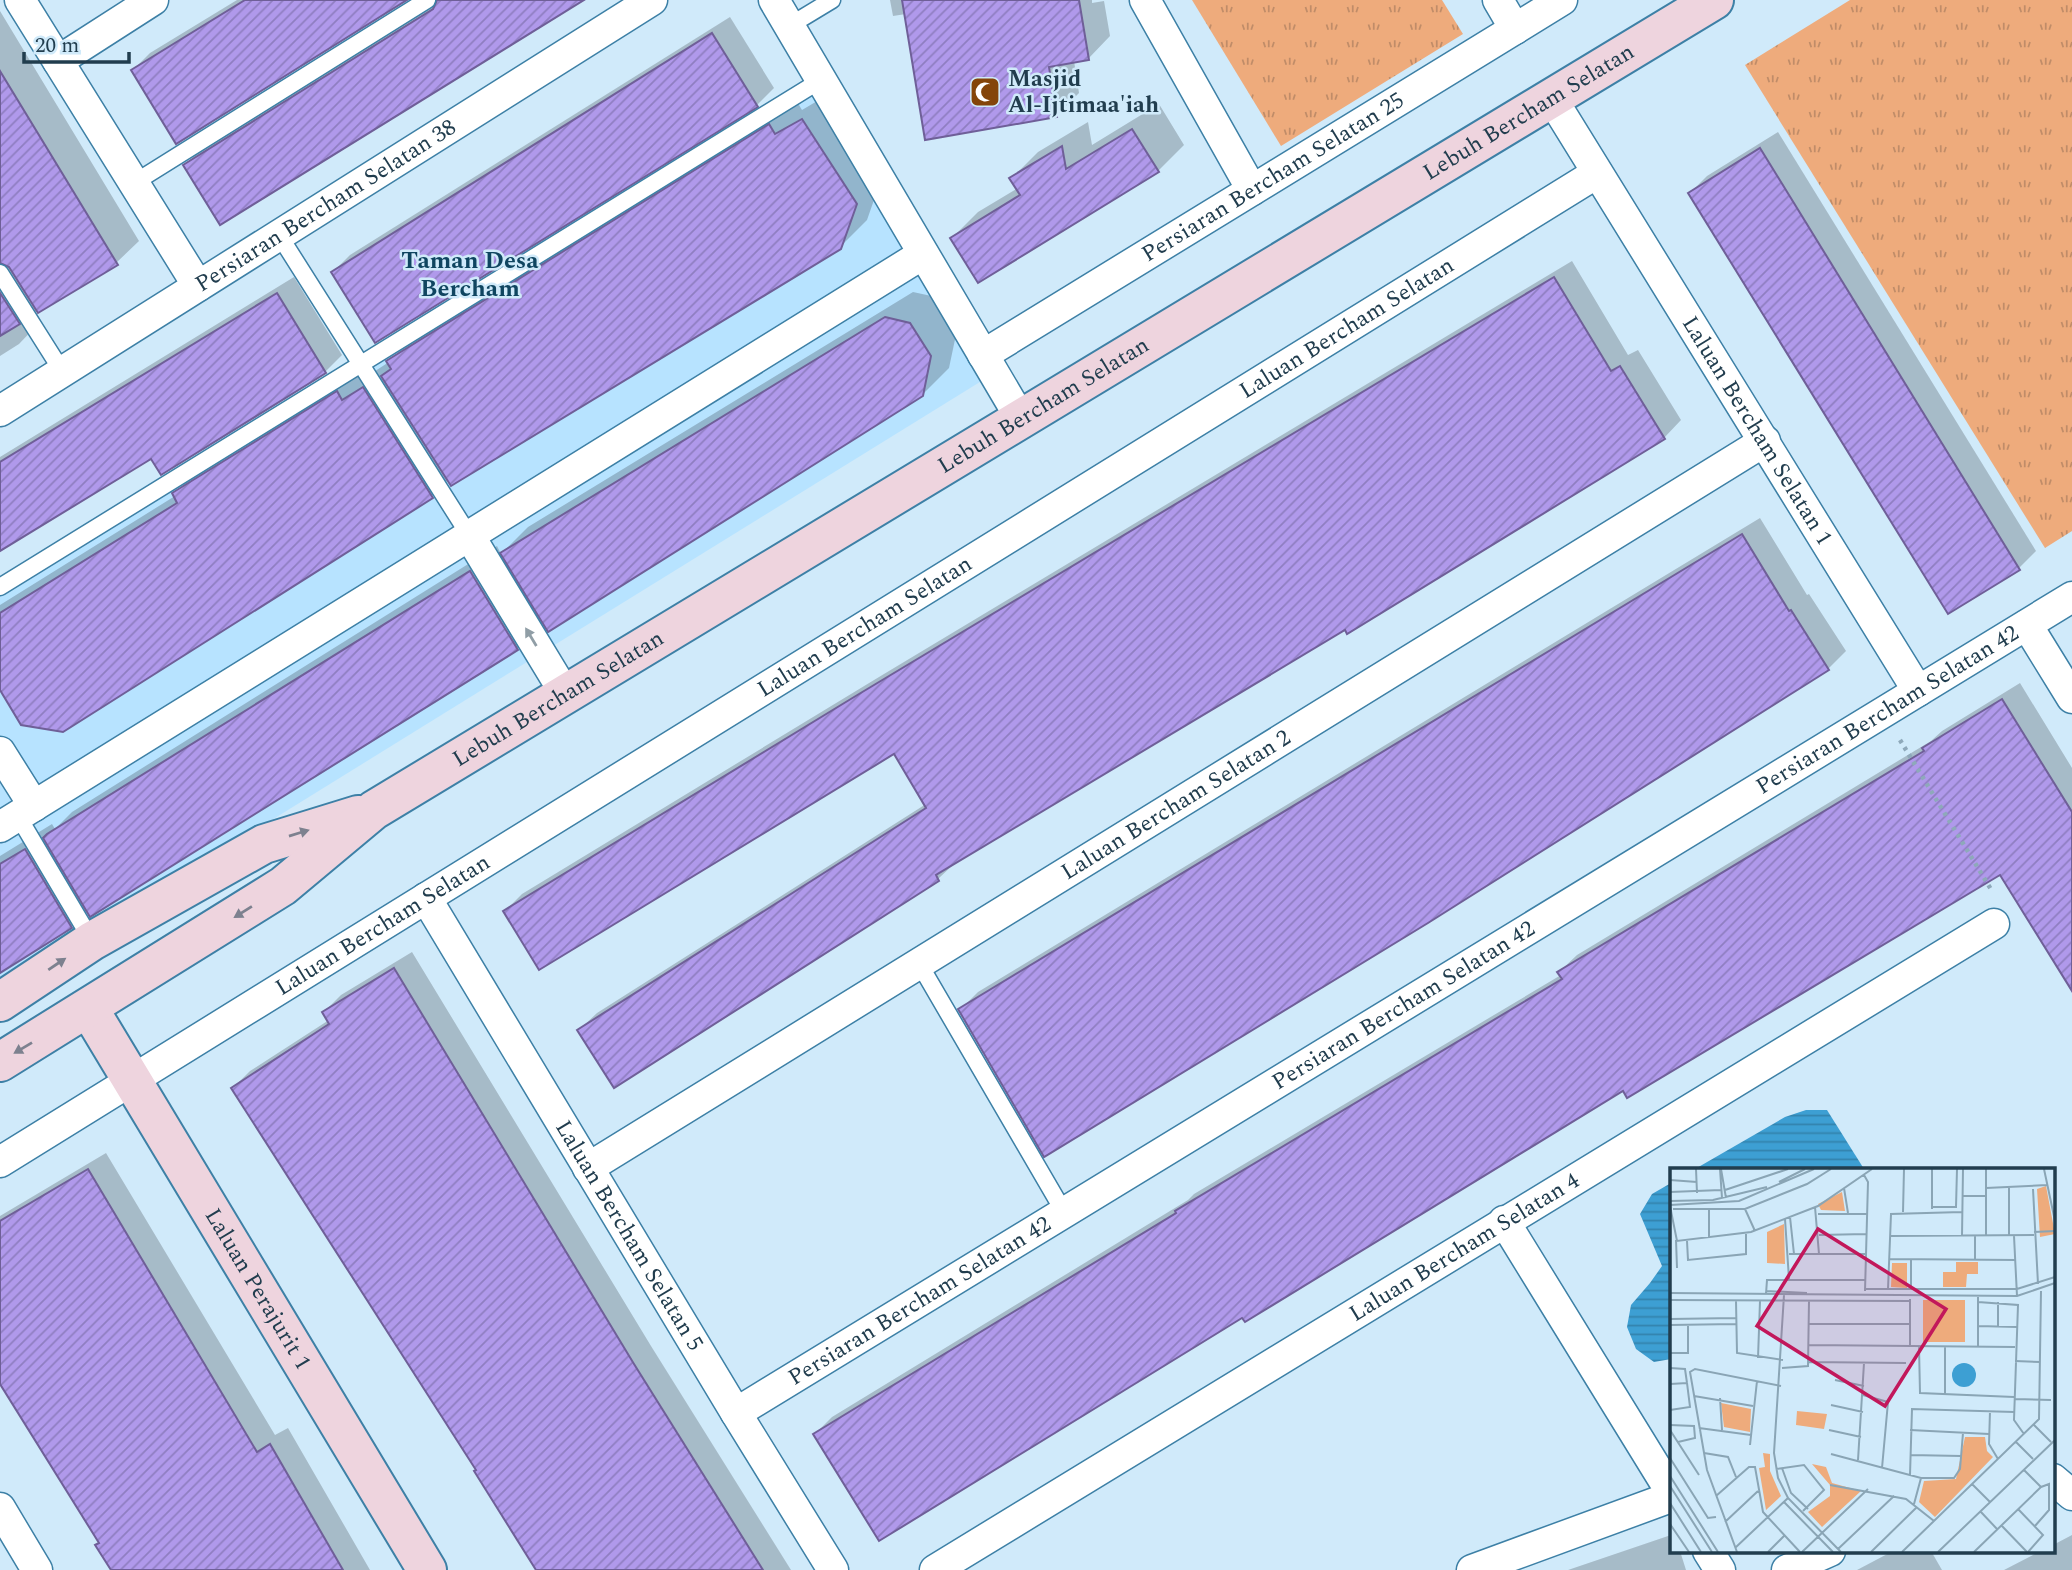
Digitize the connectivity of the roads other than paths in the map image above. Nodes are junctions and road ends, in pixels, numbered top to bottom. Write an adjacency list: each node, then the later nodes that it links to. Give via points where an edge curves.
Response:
1 (20, 0): 13 (street)
2 (153, 0): 13 (street)
3 (427, 0): 17 (lane)
4 (652, 0): 19 (street, Persiaran Bercham Selatan 38)
5 (774, 0): 11 (street)
6 (832, 0): 11 (lane)
7 (1145, 0): 18 (street)
8 (1498, 0): 12 (street)
9 (1562, 0): 12 (street, Persiaran Bercham Selatan 25)
10 (1714, 0): 15 (street, Lebuh Bercham Selatan)
11 (789, 26): 14 (street)
12 (1515, 29): 18 (street, Persiaran Bercham Selatan 25)
13 (58, 61): 17 (street)
14 (821, 80): 20 (street); 24 (lane)
15 (1552, 99): 16 (street, Laluan Bercham Selatan 1); 27 (street, Lebuh Bercham Selatan)
16 (1597, 173): 28 (street, Laluan Bercham Selatan 1); 40 (street, Laluan Bercham Selatan)
17 (134, 183): 22 (street)
18 (1252, 190): 23 (street, Persiaran Bercham Selatan 25)
19 (279, 235): 22 (street, Persiaran Bercham Selatan 38); 24 (lane)
20 (923, 254): 23 (street); 29 (street)
21 (0, 273): 25 (lane)
22 (198, 286): 25 (street, Persiaran Bercham Selatan 38)
23 (983, 355): 27 (street)
24 (361, 364): 29 (lane); 30 (lane)
25 (62, 372): 26 (street, Persiaran Bercham Selatan 38)
26 (0, 411)
27 (1021, 419): 34 (street, Lebuh Bercham Selatan)
28 (1765, 441): 33 (street, Laluan Bercham Selatan 1); 43 (street, Laluan Bercham Selatan 2)
29 (469, 535): 34 (street, one-way to 29); 38 (street)
30 (0, 587)
31 (2072, 597): 32 (street, Persiaran Bercham Selatan 42)
32 (2027, 625): 33 (street, Persiaran Bercham Selatan 42); 35 (street)
33 (1918, 691): 51 (street, Persiaran Bercham Selatan 42)
34 (566, 695): 37 (street, Lebuh Bercham Selatan)
35 (2072, 698)
36 (0, 752): 38 (street)
37 (374, 810): 39 (street, one-way to 37); 45 (street, one-way to 45, via 283,886)
38 (17, 816): 42 (lane)
39 (264, 844): 42 (street); 45 (street, via 225,886 114,956 96,985)
40 (426, 898): 48 (street, Laluan Bercham Selatan); 50 (street, Laluan Bercham Selatan 5)
41 (1994, 924): 52 (street, Laluan Bercham Selatan 4)
42 (92, 941): 44 (street, one-way to 42)
43 (920, 965): 50 (street, Laluan Bercham Selatan 2); 51 (lane)
44 (0, 1002)
45 (89, 1009): 46 (street, via 70,1000 50,1002); 47 (street, one-way to 47); 48 (street, Laluan Perajurit 1)
46 (0, 1026)
47 (0, 1062)
48 (133, 1080): 49 (street, Laluan Bercham Selatan); 62 (street, Laluan Perajurit 1)
49 (0, 1162)
50 (588, 1168): 53 (street, Laluan Bercham Selatan 5)
51 (1064, 1212): 53 (street, Persiaran Bercham Selatan 42)
52 (1504, 1221): 55 (street); 64 (street, Laluan Bercham Selatan 4)
53 (736, 1413): 63 (street, Laluan Bercham Selatan 5)
54 (2054, 1480): 56 (street)
55 (1670, 1490)
56 (2072, 1495)
57 (1670, 1497): 65 (street)
58 (0, 1508): 61 (street)
59 (1709, 1552): 66 (street)
60 (1828, 1552): 67 (street)
61 (37, 1570)
62 (426, 1570)
63 (833, 1570)
64 (935, 1570)
65 (1472, 1570)
66 (1720, 1570)
67 (1787, 1570)

